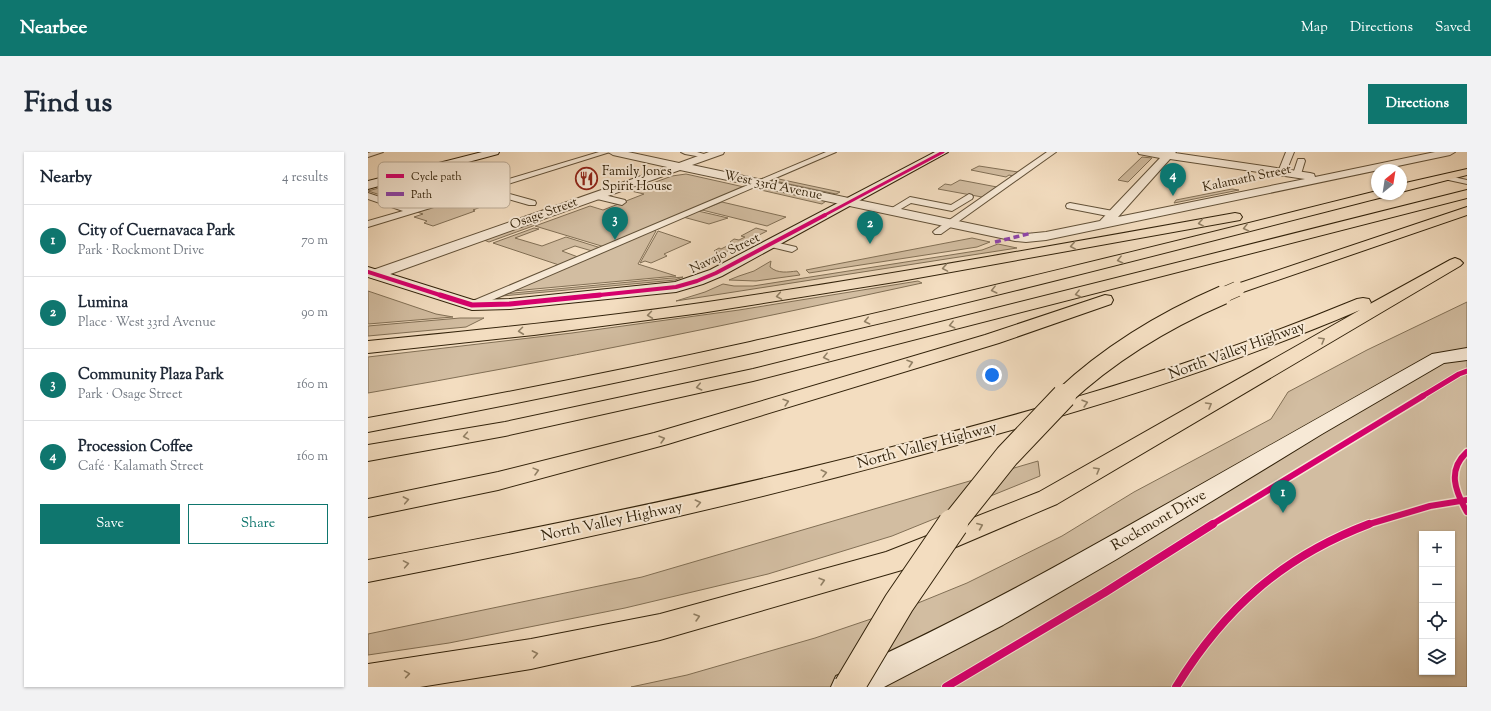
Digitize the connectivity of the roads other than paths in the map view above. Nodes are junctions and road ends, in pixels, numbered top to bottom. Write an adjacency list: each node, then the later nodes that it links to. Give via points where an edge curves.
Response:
1 (380, 152): 14 (lane)
2 (494, 152): 18 (street)
3 (606, 152): 25 (lane)
4 (613, 152): 19 (street, West 33rd Avenue)
5 (685, 152): 15 (lane)
6 (719, 152): 15 (street, Osage Street)
7 (832, 152): 28 (lane)
8 (943, 152): 40 (street, Navajo Street)
9 (1052, 152): 50 (lane)
10 (1143, 152): 13 (street)
11 (1290, 152): 20 (lane)
12 (1450, 152): 16 (street, Kalamath Street)
13 (1170, 154): 20 (street); 48 (street)
14 (368, 155)
15 (707, 156): 19 (street, Osage Street)
16 (1406, 157): 24 (street, Kalamath Street)
17 (1301, 161): 22 (lane)
18 (456, 162)
19 (680, 166): 28 (street, West 33rd Avenue); 35 (street, Osage Street)
20 (1282, 172): 22 (street)
21 (1467, 172): 23 (highway)
22 (1297, 174): 24 (street)
23 (1447, 177): 27 (lane); 30 (highway)
24 (1324, 178): 51 (street, Kalamath Street)
25 (510, 181)
26 (378, 182): 29 (street)
27 (1467, 182)
28 (759, 183): 40 (street, West 33rd Avenue); 59 (lane)
29 (368, 185)
30 (1407, 187)
31 (1371, 194): 60 (highway, one-way to 60, via 763,298 620,319)
32 (1467, 194): 56 (highway)
33 (1371, 195): 62 (highway, one-way to 62, via 1138,256 818,332 616,376)
34 (368, 196): 38 (lane)
35 (596, 196): 39 (lane); 58 (street, Osage Street)
36 (510, 197): 41 (lane)
37 (969, 197): 46 (lane, via 952,208 910,200)
38 (378, 199)
39 (622, 202)
40 (848, 202): 46 (street, West 33rd Avenue); 54 (street, Navajo Street)
41 (532, 203)
42 (1070, 206): 48 (lane)
43 (403, 208): 45 (lane)
44 (422, 208): 45 (lane)
45 (412, 211): 49 (lane)
46 (891, 211): 50 (street, West 33rd Avenue)
47 (1467, 211): 67 (highway, bridge, via 1260,280 1196,306 1152,330 1112,357 1035,425 956,519 907,589)
48 (1113, 214): 51 (street)
49 (368, 224)
50 (950, 224): 52 (lane); 53 (street, West 33rd Avenue)
51 (1104, 224): 53 (street, Kalamath Street)
52 (938, 232)
53 (1026, 238)
54 (770, 244): 55 (lane); 59 (street, Navajo Street, via 705,278 676,287 510,304)
55 (792, 249)
56 (1251, 250): 63 (highway, one-way to 63, via 753,375 505,429); 64 (highway, one-way to 56, via 498,481 727,420 992,339)
57 (1461, 261): 65 (highway, North Valley Highway, one-way to 57, via 482,550 758,489 1007,425 1114,394 1219,359); 66 (highway, one-way to 57, via 531,654 660,627 892,562 1048,498)
58 (372, 273): 59 (street, Navajo Street)
59 (472, 305)
60 (368, 347)
61 (1467, 354): 67 (street, Rockmont Drive, via 1439,358 992,616)
62 (368, 425)
63 (368, 453)
64 (368, 508)
65 (368, 571)
66 (368, 680)
67 (848, 687)

